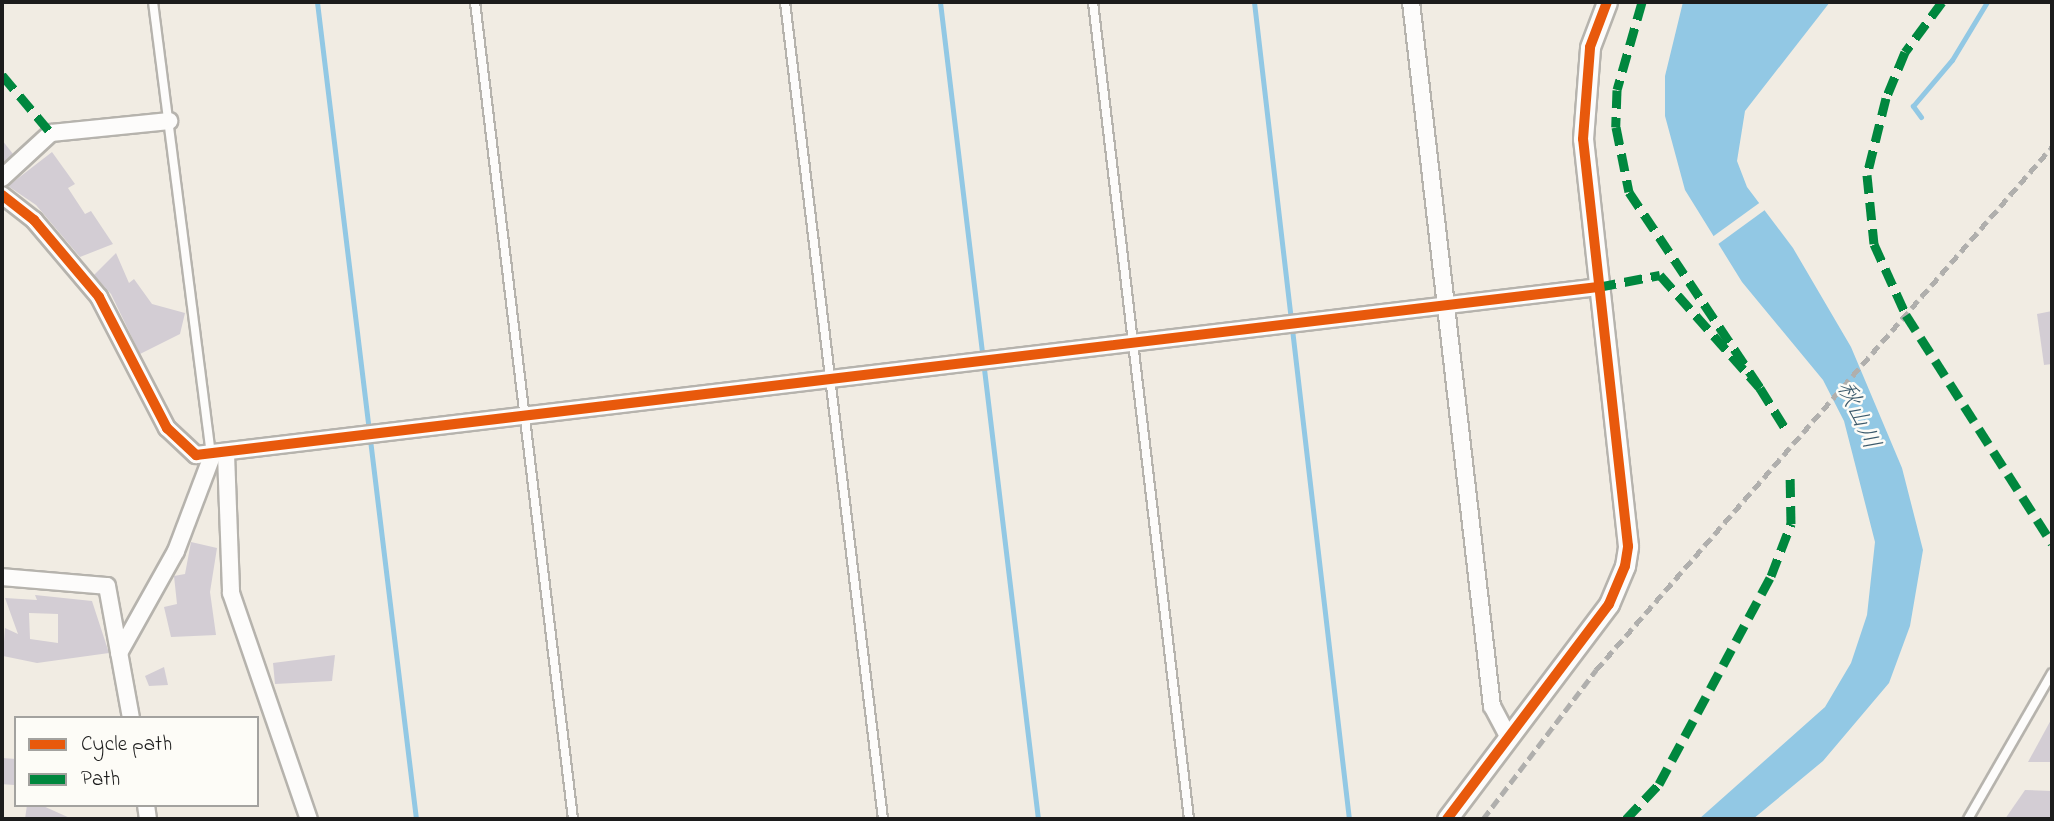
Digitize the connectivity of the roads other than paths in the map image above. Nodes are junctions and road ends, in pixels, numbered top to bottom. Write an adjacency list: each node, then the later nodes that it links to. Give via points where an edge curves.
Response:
1 (153, 2): 7 (lane)
2 (475, 2): 14 (lane)
3 (785, 2): 13 (lane)
4 (1093, 2): 12 (lane)
5 (1411, 2): 11 (street)
6 (1607, 2): 10 (street, via 1583,86)
7 (169, 121): 8 (street, via 51,133); 15 (lane)
8 (2, 178)
9 (2, 195): 15 (street, via 34,220 99,297 182,448)
10 (1598, 287): 11 (street); 20 (street, via 1628,546 1625,566 1609,604)
11 (1449, 306): 12 (street); 20 (street, via 1492,706)
12 (1138, 344): 13 (street); 24 (lane)
13 (831, 379): 14 (street); 23 (lane)
14 (525, 416): 15 (street); 22 (lane)
15 (219, 455): 17 (street, via 176,551); 21 (street, via 231,593)
16 (2, 577): 17 (street, via 107,586)
17 (119, 653): 19 (street)
18 (2052, 673): 26 (lane)
19 (131, 716)
20 (1507, 734): 25 (street)
21 (309, 819)
22 (573, 819)
23 (883, 819)
24 (1189, 819)
25 (1447, 819)
26 (1968, 819)

